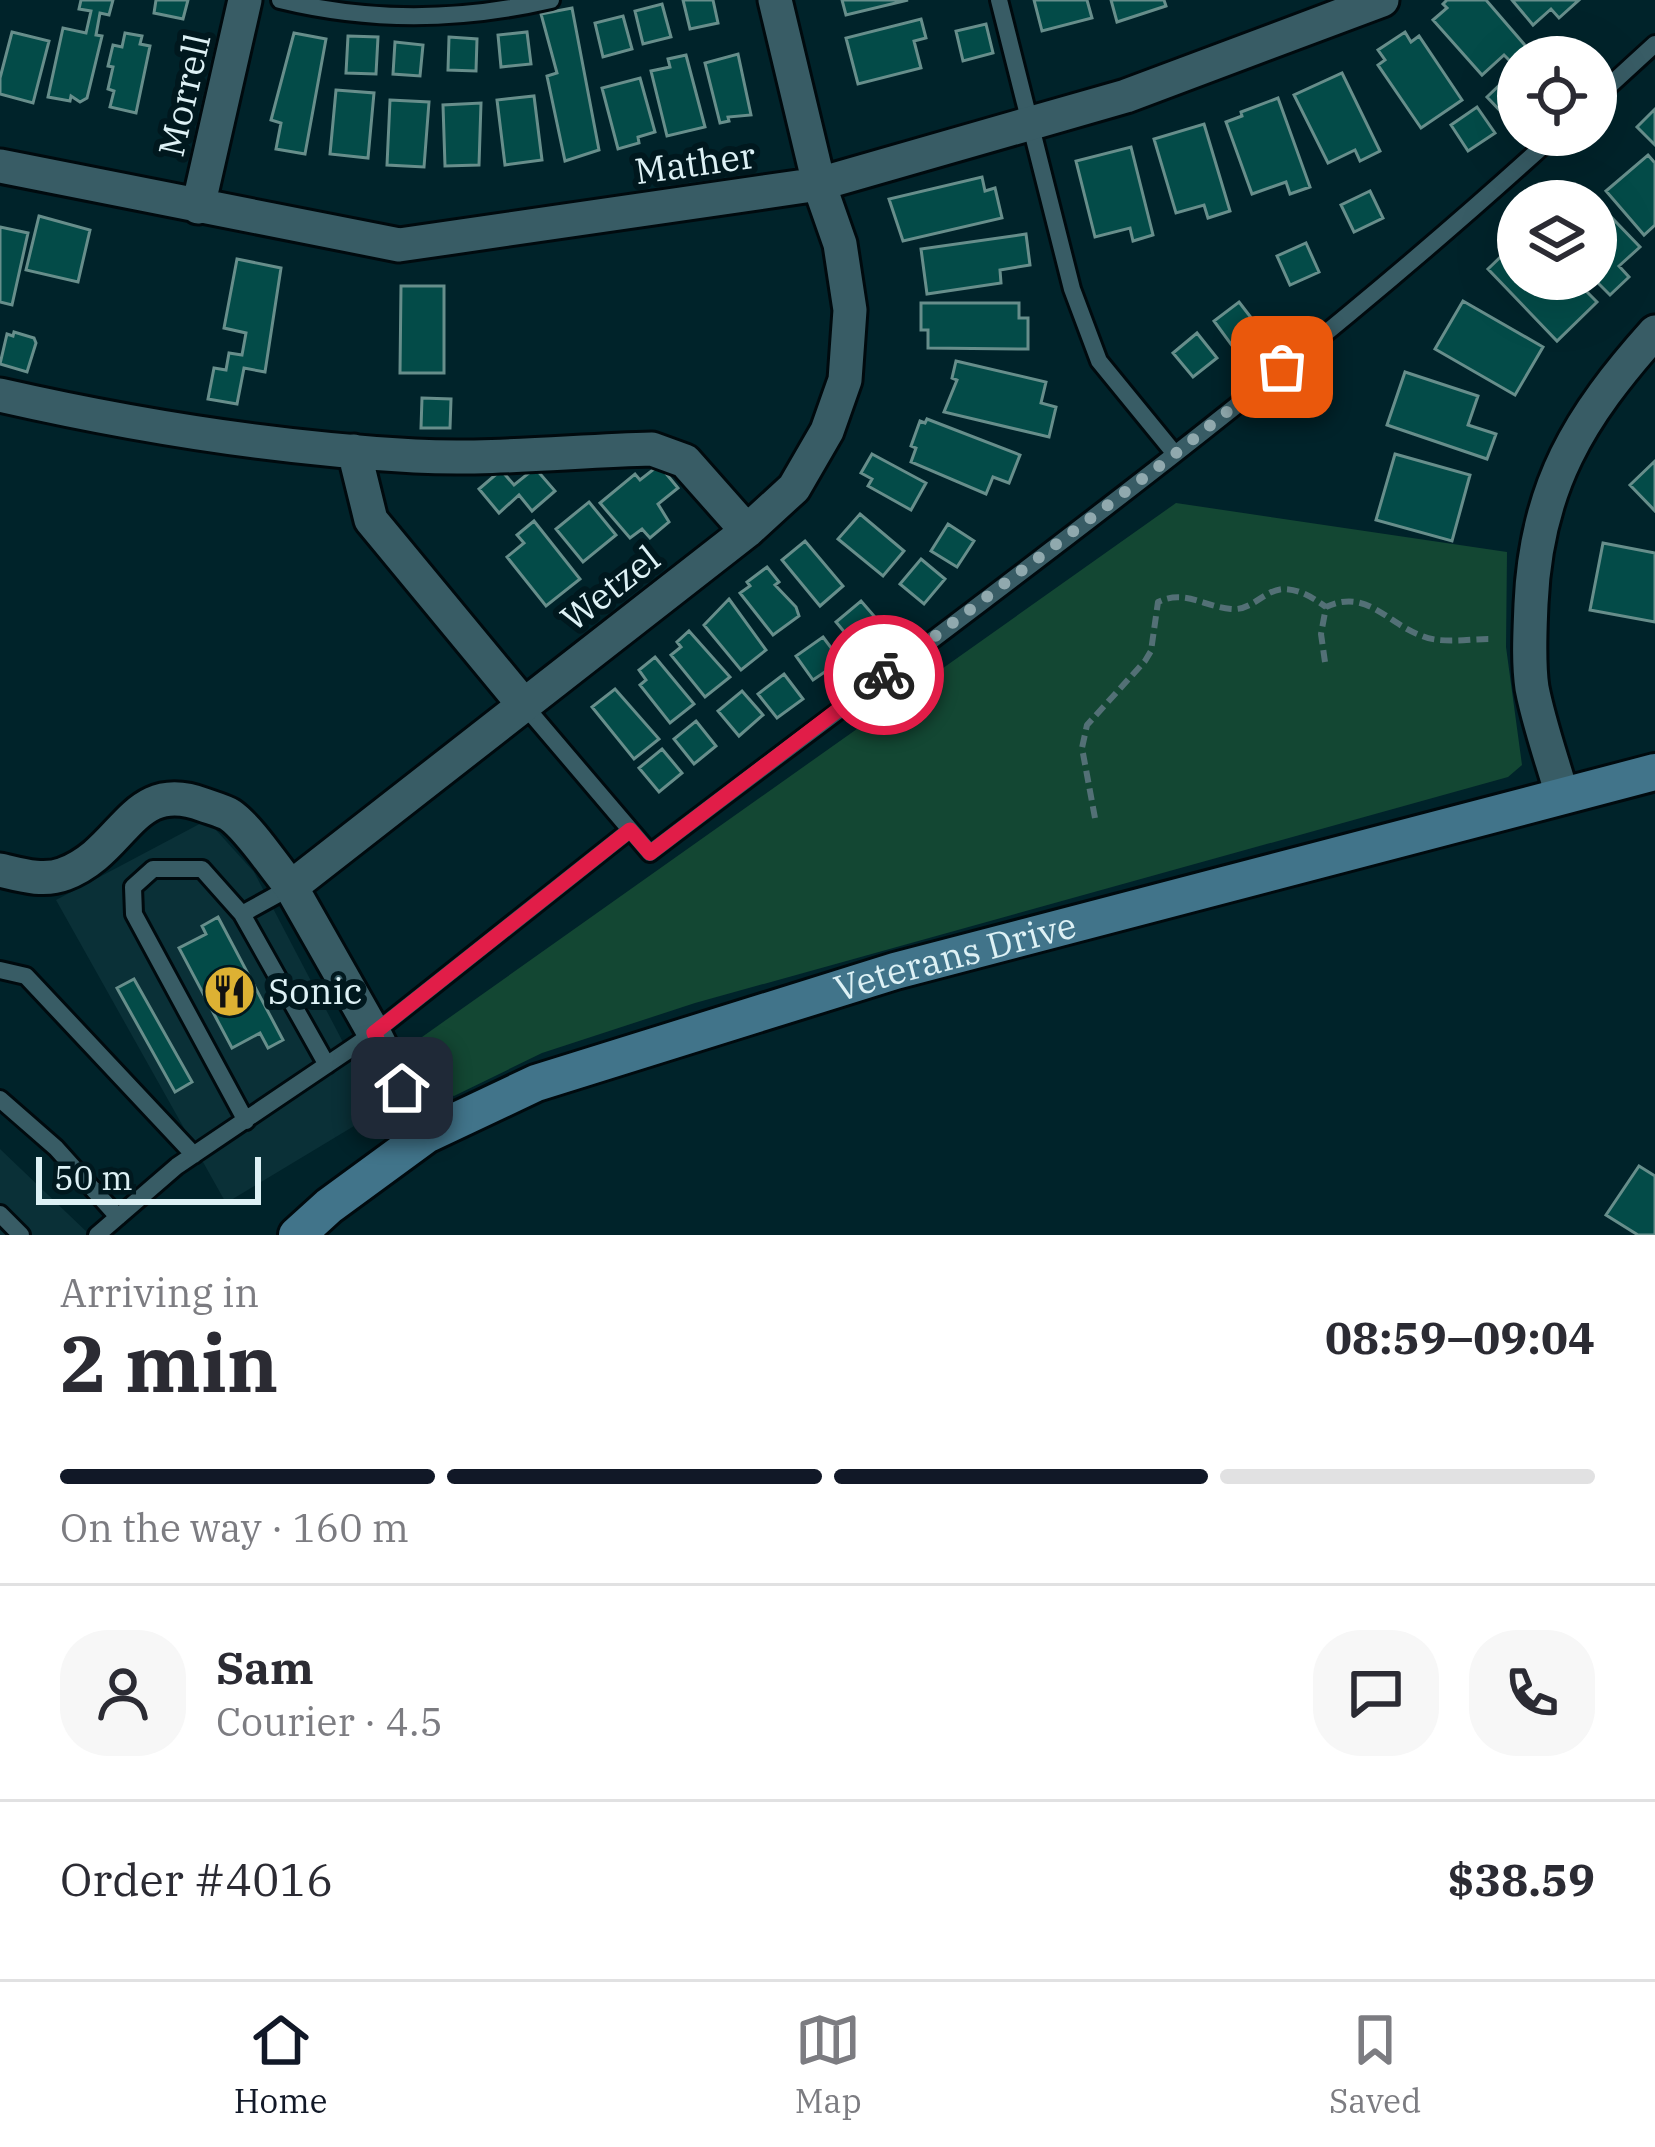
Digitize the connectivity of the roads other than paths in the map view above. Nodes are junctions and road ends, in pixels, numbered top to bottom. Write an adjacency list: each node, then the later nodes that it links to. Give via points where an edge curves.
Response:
1 (245, 0): 13 (street, Morrell)
2 (280, 0): 3 (lane, via 412,17 498,13)
3 (551, 0)
4 (775, 0): 12 (street, Wetzel)
5 (999, 0): 9 (lane)
6 (1382, 0): 9 (street, Mather)
7 (1655, 44): 8 (lane)
8 (1617, 79)
9 (1030, 124): 12 (street, Mather); 17 (lane, via 1099,362)
10 (1532, 156): 17 (lane)
11 (0, 166): 13 (street, Mather)
12 (819, 184): 13 (street, Mather, via 399,245); 18 (street, Wetzel, via 850,310 845,380 794,488)
13 (198, 207)
14 (1655, 332): 21 (street, via 1572,442 1549,491 1532,567 1532,687)
15 (0, 395): 16 (street, via 102,418)
16 (354, 451): 18 (street, via 652,449 685,461); 19 (street, via 371,520)
17 (1175, 454): 22 (lane, via 650,853)
18 (747, 531): 19 (street, Wetzel)
19 (524, 705): 22 (lane); 24 (street, Wetzel)
20 (1655, 772): 21 (main road, Veterans Drive)
21 (1562, 795): 31 (main road, Veterans Drive, via 895,971 536,1083)
22 (630, 830): 27 (lane)
23 (0, 870): 24 (street, via 60,876 115,840 146,803 179,795 231,815)
24 (291, 887): 25 (lane); 27 (street)
25 (242, 914): 28 (lane); 30 (lane, via 202,869 153,869 134,887 134,914)
26 (0, 970): 32 (lane, via 26,976)
27 (374, 1033): 28 (lane); 31 (street)
28 (327, 1065): 30 (lane)
29 (0, 1099): 34 (lane)
30 (246, 1121): 32 (lane)
31 (426, 1135): 37 (main road, Veterans Drive)
32 (194, 1155): 34 (lane)
33 (0, 1214): 35 (lane)
34 (118, 1217): 36 (lane)
35 (21, 1235)
36 (97, 1235)
37 (297, 1235)

